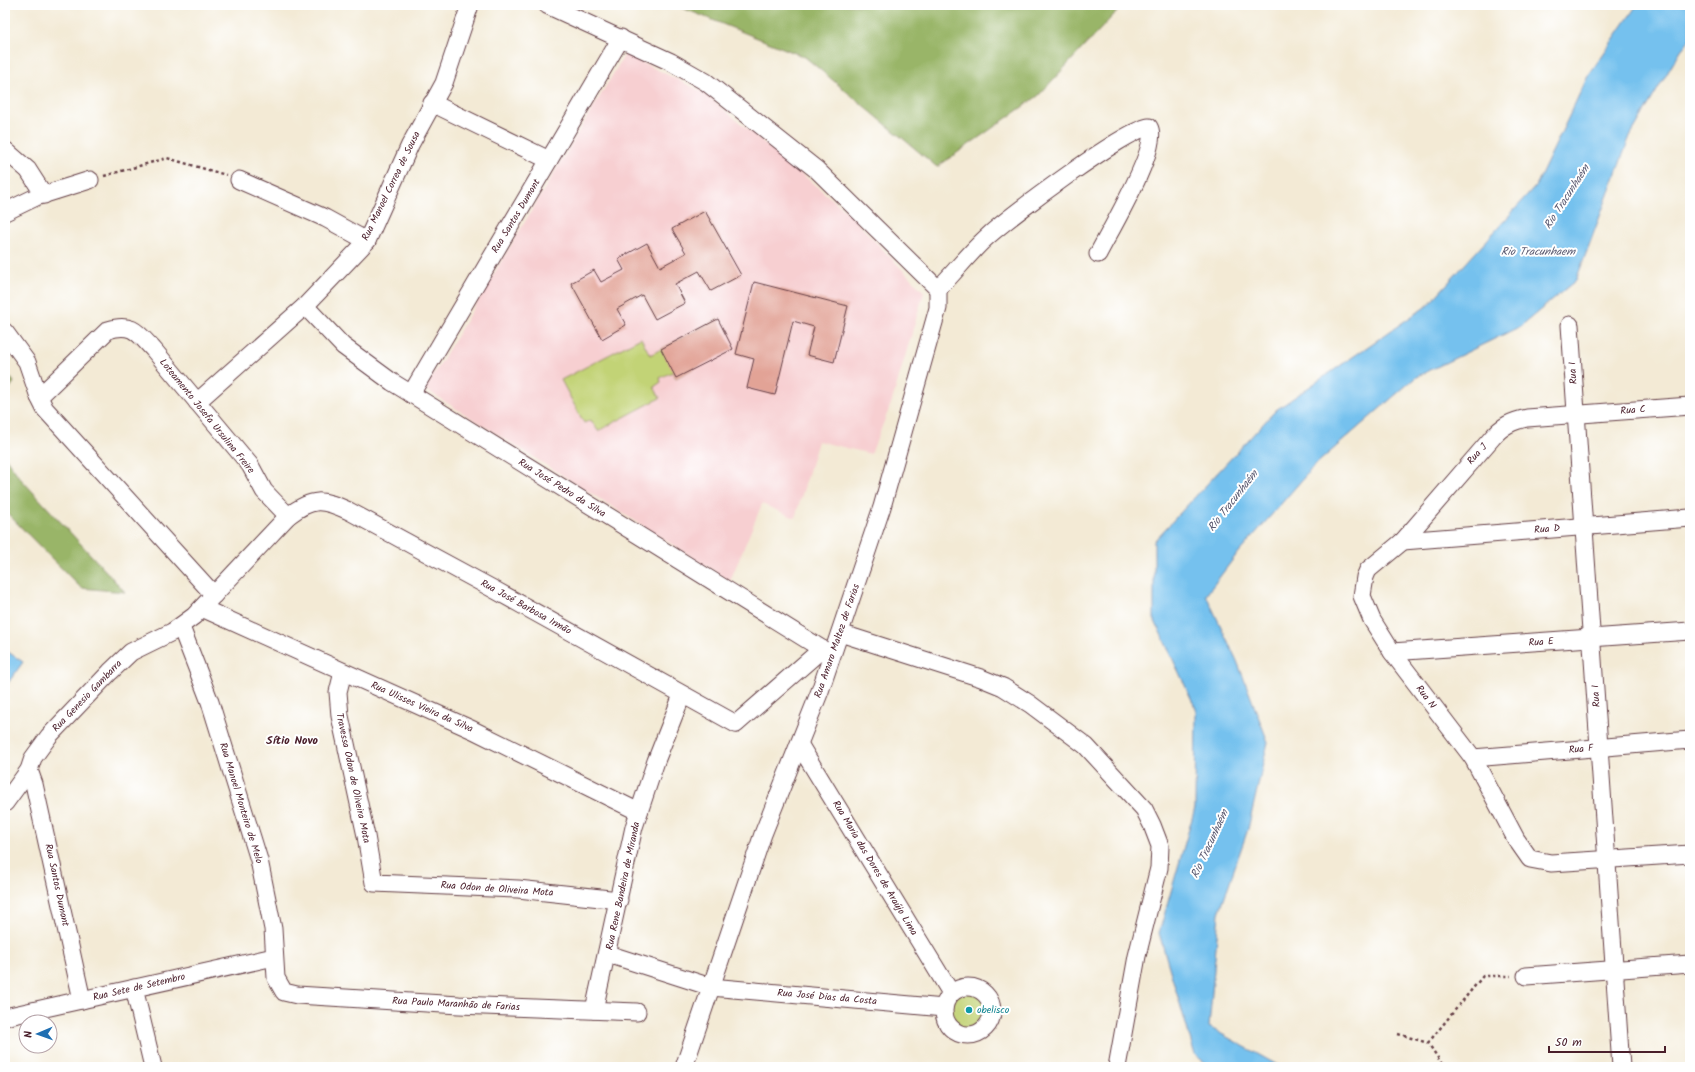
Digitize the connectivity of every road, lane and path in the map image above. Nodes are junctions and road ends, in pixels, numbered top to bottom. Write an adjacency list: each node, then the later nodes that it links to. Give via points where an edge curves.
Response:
1 (470, 5): 4 (street, Rua Manoel Correa de Sousa, via 444,83)
2 (547, 5): 3 (street)
3 (621, 38): 6 (street, Rua Santos Dumont); 13 (street, via 671,62 712,86 817,170)
4 (432, 103): 6 (street); 11 (street, Rua Manoel Correa de Sousa, via 410,144)
5 (5, 150): 9 (street, via 28,170)
6 (549, 160): 17 (street, Rua Santos Dumont)
7 (90, 180): 8 (path, via 167,158); 9 (street)
8 (239, 180): 11 (street, via 325,218)
9 (44, 195): 10 (street)
10 (5, 212)
11 (366, 241): 14 (street, Rua Manoel Correa de Sousa)
12 (1098, 254): 13 (street, via 1144,163 1150,135 1149,127 1113,145 1008,219 987,237)
13 (938, 289): 31 (street, Rua Amaro Maltez de Farias, via 938,308 886,491)
14 (305, 306): 17 (street, Rua José Pedro da Silva, via 342,346); 19 (street, Rua Manoel Correa de Sousa)
15 (1570, 325): 21 (street, Rua I)
16 (5, 332): 18 (street, via 26,362)
17 (411, 394): 33 (street, Rua José Pedro da Silva)
18 (39, 397): 19 (street, Loteamento Josefa Ursulina Freire, via 108,330 120,326 129,327 138,334); 27 (street, via 45,409)
19 (197, 402): 23 (street, Loteamento Josefa Ursulina Freire, via 250,465 264,491)
20 (1690, 406): 21 (street, Rua C)
21 (1576, 414): 25 (street, Rua I); 26 (street, Rua J, via 1518,420 1500,429)
22 (313, 502): 23 (street, Rua Genesio Gambarra, via 302,505); 36 (street, Rua José Barbosa Irmão, via 328,501 349,511)
23 (288, 516): 27 (street, Rua Genesio Gambarra)
24 (1690, 518): 25 (street, Rua D)
25 (1584, 527): 26 (street, Rua D); 32 (street, Rua I)
26 (1404, 540): 34 (street, Rua N, via 1368,570 1363,585 1362,596 1366,608)
27 (214, 595): 28 (street, Rua Genesio Gambarra)
28 (198, 612): 29 (street, Rua Genesio Gambarra); 35 (street, Rua Ulisses Vieira da Silva)
29 (181, 627): 41 (street, Rua Genesio Gambarra, via 131,652 48,736 33,758); 49 (street, Rua Manoel Monteiro de Melo, via 212,710 258,860 273,929)
30 (1690, 631): 32 (street, Rua E)
31 (840, 632): 33 (street, Rua Amaro Maltez de Farias); 65 (street, via 1003,687 1086,746 1144,809 1160,846 1159,868 1136,956)
32 (1592, 638): 34 (street, Rua E); 39 (street, Rua I)
33 (827, 652): 36 (street, Rua José Barbosa Irmão, via 736,724); 38 (street, Rua Amaro Maltez de Farias)
34 (1392, 652): 40 (street, Rua N)
35 (343, 672): 43 (street, Rua Ulisses Vieira da Silva, via 473,730); 46 (street, Travessa Odon de Oliveira Mota, via 338,692 340,716)
36 (682, 695): 43 (street, Rua Rene Bandeira de Miranda)
37 (1690, 740): 39 (street, Rua F)
38 (799, 744): 54 (street, Rua Amaro Maltez de Farias, via 763,834); 57 (street, Rua Maria das Dores de Araújo Lima)
39 (1599, 748): 40 (street, Rua F); 45 (street, Rua I)
40 (1473, 758): 45 (street, Rua N, via 1530,859 1550,863)
41 (29, 770): 42 (street, Rua Genesio Gambarra); 56 (street, Rua Santos Dumont)
42 (5, 803)
43 (639, 812): 47 (street, Rua Rene Bandeira de Miranda)
44 (1690, 854): 45 (street)
45 (1607, 860): 51 (street, Rua I)
46 (374, 883): 47 (street, Rua Odon de Oliveira Mota, via 518,889)
47 (619, 900): 48 (street, Rua Rene Bandeira de Miranda)
48 (608, 954): 54 (street, Rua José Dias da Costa); 58 (street, Rua Rene Bandeira de Miranda)
49 (274, 957): 53 (street, Rua Manoel Monteiro de Melo); 55 (street, Rua Sete de Setembro)
50 (1690, 964): 51 (street)
51 (1615, 970): 52 (street); 67 (street, Rua I)
52 (1526, 976): 62 (path, via 1483,976)
53 (278, 985): 58 (street, Rua Paulo Maranhão de Farias, via 284,992 297,995)
54 (711, 987): 57 (street, Rua José Dias da Costa); 64 (street, Rua Amaro Maltez de Farias)
55 (134, 988): 56 (street, Rua Sete de Setembro); 63 (street)
56 (82, 1000): 60 (street, Rua Sete de Setembro)
57 (948, 1000)
58 (594, 1010): 59 (street, Rua Paulo Maranhão de Farias)
59 (637, 1012)
60 (5, 1017)
61 (1398, 1034): 62 (path)
62 (1428, 1043): 66 (path)
63 (153, 1067)
64 (684, 1067)
65 (1117, 1067)
66 (1444, 1067)
67 (1622, 1067)

